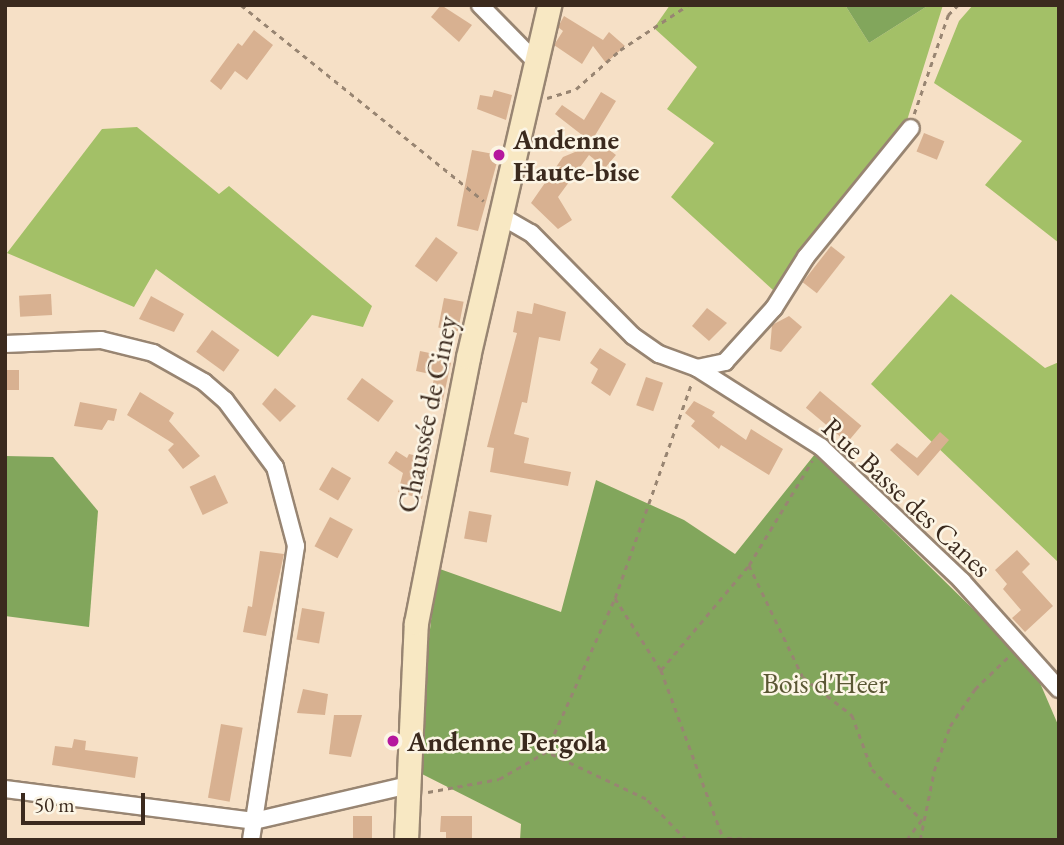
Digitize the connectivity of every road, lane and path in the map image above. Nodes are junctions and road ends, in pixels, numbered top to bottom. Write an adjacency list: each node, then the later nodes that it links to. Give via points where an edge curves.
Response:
1 (242, 5): 9 (path)
2 (480, 5): 6 (street)
3 (549, 5): 6 (main road, Chaussée de Ciney)
4 (688, 5): 7 (path, via 620,50 603,70 576,89)
5 (958, 5): 8 (path, via 948,15 924,75)
6 (536, 62): 7 (main road, Chaussée de Ciney)
7 (526, 104): 9 (main road, Chaussée de Ciney)
8 (911, 128): 11 (street, via 806,257 774,308 725,362)
9 (501, 216): 11 (street, Rue Basse des Canes, via 531,233 634,336 659,354); 20 (main road, Chaussée de Ciney, via 416,622)
10 (5, 344): 22 (street, via 101,340 153,353 204,382 225,400 275,467 296,546)
11 (697, 368): 12 (street, Rue Basse des Canes); 14 (path)
12 (821, 447): 13 (path); 15 (street, Rue Basse des Canes)
13 (749, 565): 16 (path); 21 (path, via 803,677 852,715 872,769)
14 (615, 598): 16 (path); 18 (path)
15 (1022, 644): 17 (street, Rue Basse des Canes); 21 (path, via 975,689 950,726)
16 (661, 670): 23 (path)
17 (1059, 689)
18 (546, 752): 20 (path, via 499,779); 26 (path, via 646,799)
19 (5, 789): 22 (street)
20 (405, 792): 22 (street); 25 (main road, Chaussée de Ciney)
21 (922, 820): 28 (path); 29 (path)
22 (254, 821): 24 (street)
23 (726, 839): 27 (path)
24 (251, 840)
25 (405, 840)
26 (686, 840)
27 (803, 840)
28 (907, 840)
29 (920, 840)

